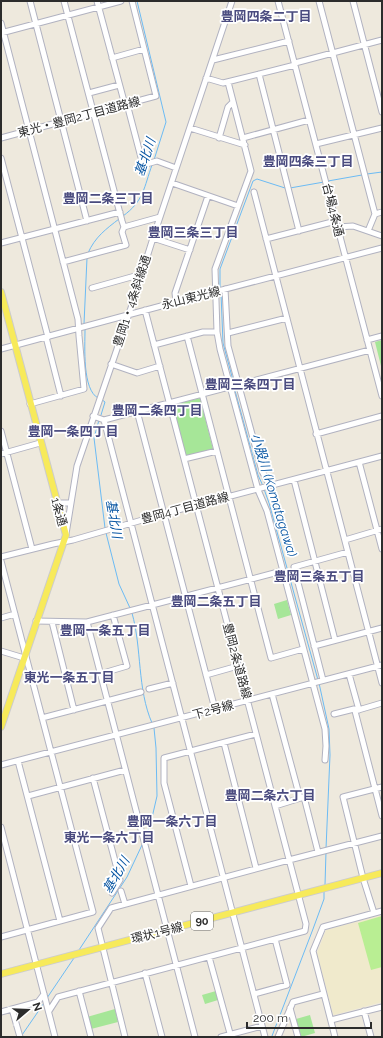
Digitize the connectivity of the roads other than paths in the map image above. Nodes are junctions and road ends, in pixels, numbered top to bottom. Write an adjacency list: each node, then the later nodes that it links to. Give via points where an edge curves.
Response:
1 (30, 1): 13 (street)
2 (64, 1): 11 (street)
3 (97, 1): 10 (street)
4 (121, 1): 10 (street)
5 (132, 1): 18 (street)
6 (232, 1): 21 (street, 豊岡1・4条斜線通)
7 (278, 1): 16 (street, 台場4条通)
8 (318, 1): 19 (street)
9 (353, 1): 17 (street)
10 (99, 7): 11 (street); 20 (street)
11 (68, 15): 13 (street); 27 (street)
12 (1, 23): 14 (street)
13 (36, 24): 14 (street); 33 (street)
14 (2, 33): 36 (street)
15 (382, 40): 17 (street)
16 (289, 41): 21 (street); 22 (street, 台場4条通)
17 (364, 44): 19 (street); 30 (street)
18 (144, 49): 20 (street); 29 (street, 東光・豊岡2丁目道路線, via 156,96)
19 (332, 53): 22 (street); 38 (street)
20 (112, 58): 26 (street)
21 (212, 60): 24 (street, 豊岡1・4条斜線通)
22 (295, 64): 23 (street); 32 (street, 台場4条通)
23 (259, 74): 25 (street); 37 (street)
24 (206, 78): 25 (street); 34 (street, 豊岡1・4条斜線通)
25 (226, 83): 28 (street)
26 (119, 85): 27 (street); 29 (street)
27 (89, 93): 31 (street)
28 (233, 102): 40 (street, via 228,107); 41 (street)
29 (126, 104): 31 (street, 東光・豊岡2丁目道路線); 45 (street, via 143,165 157,161)
30 (382, 112)
31 (94, 113): 33 (street, 東光・豊岡2丁目道路線); 51 (street)
32 (309, 120): 37 (street); 42 (street, 台場4条通)
33 (61, 122): 36 (street, 東光・豊岡2丁目道路線); 54 (street)
34 (190, 128): 40 (street); 45 (street, 豊岡1・4条斜線通)
35 (382, 128): 38 (street)
36 (28, 130): 39 (street, 東光・豊岡2丁目道路線); 57 (street)
37 (272, 130): 41 (street); 58 (street)
38 (354, 135): 42 (street); 52 (street)
39 (1, 138)
40 (219, 138): 43 (street)
41 (243, 138): 43 (street)
42 (316, 144): 55 (street, 台場4条通)
43 (245, 145): 49 (street, via 251,170)
44 (1, 158): 61 (street)
45 (176, 168): 46 (street, 豊岡1・4条斜線通)
46 (172, 183): 48 (street); 53 (street, 豊岡1・4条斜線通)
47 (254, 192): 63 (street)
48 (208, 196): 49 (street); 66 (street)
49 (238, 206): 74 (street, via 215,269)
50 (382, 212): 52 (street)
51 (120, 213): 54 (street); 56 (street)
52 (375, 214): 59 (street)
53 (160, 217): 56 (street); 62 (street, 豊岡1・4条斜線通)
54 (87, 221): 57 (street)
55 (337, 224): 58 (street); 59 (street); 67 (street, 台場4条通)
56 (124, 227): 68 (street, via 122,232 126,245)
57 (54, 229): 61 (street); 68 (street)
58 (299, 231): 63 (street)
59 (368, 231): 60 (street)
60 (382, 236)
61 (21, 238): 64 (street); 84 (street)
62 (153, 238): 66 (street); 69 (street, 豊岡1・4条斜線通)
63 (266, 239): 70 (street)
64 (1, 243)
65 (382, 249): 67 (street, 永山東光線)
66 (190, 250): 75 (street, via 176,293)
67 (345, 258): 70 (street, 永山東光線); 85 (street, 台場4条通)
68 (63, 262): 79 (street)
69 (142, 274): 71 (street); 77 (street, 豊岡1・4条斜線通)
70 (276, 276): 72 (street, 永山東光線); 78 (street)
71 (92, 288)
72 (224, 290): 74 (street, 永山東光線); 81 (street)
73 (1, 292): 86 (main road, 1条通)
74 (216, 292): 75 (street, 永山東光線); 80 (street)
75 (176, 302): 76 (street, 永山東光線)
76 (145, 310): 77 (street, 永山東光線); 87 (street, 豊岡2条道路線)
77 (129, 315): 79 (street, 永山東光線); 90 (street, 豊岡1・4条斜線通)
78 (287, 318): 81 (street); 92 (street)
79 (80, 328): 84 (street, 永山東光線); 95 (street, via 84,389)
80 (217, 332): 82 (street); 93 (street, via 220,349)
81 (228, 333): 93 (street)
82 (187, 336): 87 (street); 94 (street)
83 (382, 336): 85 (street)
84 (47, 337): 86 (street, 永山東光線); 95 (street)
85 (367, 340): 89 (street, 台場4条通)
86 (15, 345): 88 (street, 永山東光線); 98 (main road, 1条通)
87 (154, 345): 91 (street, 豊岡2条道路線)
88 (1, 349)
89 (370, 350): 92 (street); 96 (street, 台場4条通)
90 (111, 364): 91 (street, via 137,372); 101 (street, 豊岡1・4条斜線通, via 98,403)
91 (160, 366): 97 (street, 豊岡2条道路線)
92 (300, 368): 93 (street); 103 (street)
93 (234, 386): 94 (street); 112 (street); 113 (street)
94 (202, 394): 97 (street); 105 (street)
95 (61, 396): 98 (street)
96 (382, 396)
97 (169, 402): 99 (street); 108 (street, 豊岡2条道路線)
98 (30, 404): 104 (main road, 1条通)
99 (137, 411): 101 (street); 118 (street)
100 (382, 416): 103 (street)
101 (100, 418): 116 (street, 豊岡1・4条斜線通, via 77,466); 119 (street)
102 (1, 431): 106 (street)
103 (316, 434): 110 (street)
104 (40, 443): 106 (street); 115 (main road, 1条通)
105 (217, 451): 108 (street); 114 (street)
106 (4, 453): 123 (street)
107 (382, 456): 109 (street)
108 (184, 459): 117 (street, 豊岡2条道路線)
109 (359, 462): 110 (street); 120 (street)
110 (326, 471): 111 (street); 122 (street)
111 (294, 480): 112 (street); 128 (street)
112 (268, 487): 113 (street, 豊岡4丁目道路線)
113 (259, 489): 114 (street, 豊岡4丁目道路線); 129 (street)
114 (229, 497): 117 (street, 豊岡4丁目道路線); 130 (street)
115 (56, 503): 116 (street); 121 (main road, 1条通)
116 (72, 503): 121 (street, 豊岡1・4条斜線通)
117 (196, 506): 118 (street, 豊岡4丁目道路線); 131 (street, 豊岡2条道路線)
118 (163, 514): 119 (street, 豊岡4丁目道路線); 132 (street)
119 (131, 523): 121 (street, 豊岡4丁目道路線); 133 (street)
120 (380, 530): 122 (street); 124 (street)
121 (64, 538): 123 (street, 豊岡4丁目道路線); 137 (main road, 1条通)
122 (345, 540): 125 (street)
123 (32, 549): 126 (street, 豊岡4丁目道路線)
124 (382, 549)
125 (348, 552): 128 (street); 141 (street)
126 (1, 557)
127 (1, 561): 134 (street)
128 (316, 561): 142 (street); 143 (street, via 294,567)
129 (282, 570): 130 (street); 144 (street)
130 (250, 579): 131 (street); 144 (street, via 271,658)
131 (218, 587): 132 (street); 148 (street, 豊岡2条道路線)
132 (185, 596): 133 (street); 151 (street)
133 (152, 605): 135 (street); 153 (street)
134 (15, 614): 136 (street); 146 (street)
135 (113, 615): 139 (street); 149 (street, via 127,666)
136 (1, 618)
137 (36, 621): 138 (street); 146 (main road, 1条通)
138 (52, 622): 139 (street); 162 (street)
139 (87, 622): 149 (street)
140 (382, 628): 141 (street)
141 (369, 631): 142 (street); 147 (street)
142 (336, 640): 143 (street)
143 (314, 646): 152 (street)
144 (303, 649): 152 (street)
145 (1, 651): 146 (street)
146 (25, 656): 165 (street); 167 (main road, 1条通)
147 (380, 665): 150 (street, 下2号線); 154 (street)
148 (238, 666): 151 (street); 158 (street, 豊岡2条道路線)
149 (100, 674): 159 (street)
150 (349, 674): 152 (street, 下2号線); 163 (street)
151 (206, 675): 161 (street)
152 (318, 682): 157 (street, 下2号線); 173 (street, via 325,729)
153 (173, 683): 155 (street); 166 (street)
154 (382, 683)
155 (149, 689)
156 (141, 692): 159 (street)
157 (272, 694): 158 (street, 下2号線); 182 (street)
158 (248, 700): 161 (street, 下2号線); 168 (street, 豊岡2条道路線)
159 (108, 701): 162 (street); 169 (street)
160 (382, 703): 163 (street)
161 (215, 709): 166 (street, 下2号線)
162 (74, 710): 165 (street)
163 (357, 710): 164 (street); 180 (street)
164 (334, 714)
165 (42, 718): 171 (street)
166 (182, 718): 169 (street, 下2号線); 172 (street)
167 (1, 727)
168 (256, 734): 170 (street); 183 (street, 豊岡2条道路線)
169 (116, 735): 171 (street); 176 (street)
170 (224, 743): 172 (street); 190 (street)
171 (51, 752): 174 (street); 178 (street)
172 (191, 752): 192 (street); 194 (street, via 164,758 164,783)
173 (324, 760)
174 (18, 761): 175 (street); 181 (street)
175 (1, 765)
176 (125, 770): 177 (street); 197 (street)
177 (93, 778): 178 (street); 196 (street, via 120,880)
178 (60, 787): 181 (street); 203 (street, via 93,912)
179 (382, 787): 180 (street)
180 (375, 789): 184 (street); 187 (street, via 343,797)
181 (28, 796): 203 (street)
182 (300, 798): 183 (street); 188 (street, via 304,797)
183 (275, 806): 189 (street, 豊岡2条道路線)
184 (382, 816)
185 (1, 827): 204 (street)
186 (382, 836): 187 (street)
187 (354, 843): 188 (street); 193 (street)
188 (320, 852): 189 (street)
189 (289, 860): 190 (street); 198 (street, 豊岡2条道路線)
190 (256, 868): 192 (street)
191 (382, 873): 193 (main road, 環状1号線 / 90)
192 (223, 877): 194 (street); 201 (street)
193 (363, 878): 198 (main road, 環状1号線 / 90); 202 (street)
194 (191, 886): 197 (street)
195 (121, 891): 199 (street)
196 (112, 893)
197 (158, 895): 199 (street); 205 (street)
198 (298, 895): 201 (main road, 環状1号線 / 90); 207 (street, 豊岡2条道路線, via 306,924 305,931)
199 (125, 904): 208 (street, via 111,908 98,928)
200 (382, 911): 202 (street)
201 (233, 913): 205 (main road, 環状1号線 / 90); 209 (street)
202 (374, 913): 218 (street, via 323,927 313,951)
203 (60, 921): 204 (street)
204 (28, 930): 206 (street); 211 (street)
205 (168, 930): 208 (main road, 環状1号線 / 90); 212 (street)
206 (1, 937)
207 (275, 939): 209 (street); 217 (street, via 287,985)
208 (102, 947): 211 (main road, 環状1号線 / 90); 215 (street)
209 (242, 948): 210 (street); 217 (street)
210 (209, 957): 212 (street); 228 (street)
211 (37, 965): 214 (main road, 環状1号線 / 90); 219 (street)
212 (176, 965): 213 (street); 234 (street)
213 (145, 973): 215 (street); 233 (street)
214 (1, 974)
215 (111, 982): 216 (street); 232 (street)
216 (79, 991): 223 (street, via 58,997); 231 (street)
217 (254, 994): 227 (street)
218 (323, 994): 221 (street, via 293,1002); 226 (street)
219 (45, 998): 222 (street); 223 (street)
220 (382, 1007): 224 (street)
221 (290, 1008): 237 (street); 238 (street)
222 (12, 1009): 225 (street); 229 (street)
223 (48, 1010): 230 (street)
224 (364, 1011): 226 (street); 240 (street)
225 (1, 1012)
226 (331, 1020): 239 (street)
227 (262, 1026): 228 (street); 236 (street)
228 (230, 1036): 235 (street)
229 (20, 1037)
230 (55, 1037)
231 (90, 1037)
232 (125, 1037)
233 (162, 1037)
234 (195, 1037)
235 (221, 1037)
236 (265, 1037)
237 (278, 1037)
238 (298, 1037)
239 (335, 1037)
240 (371, 1037)

